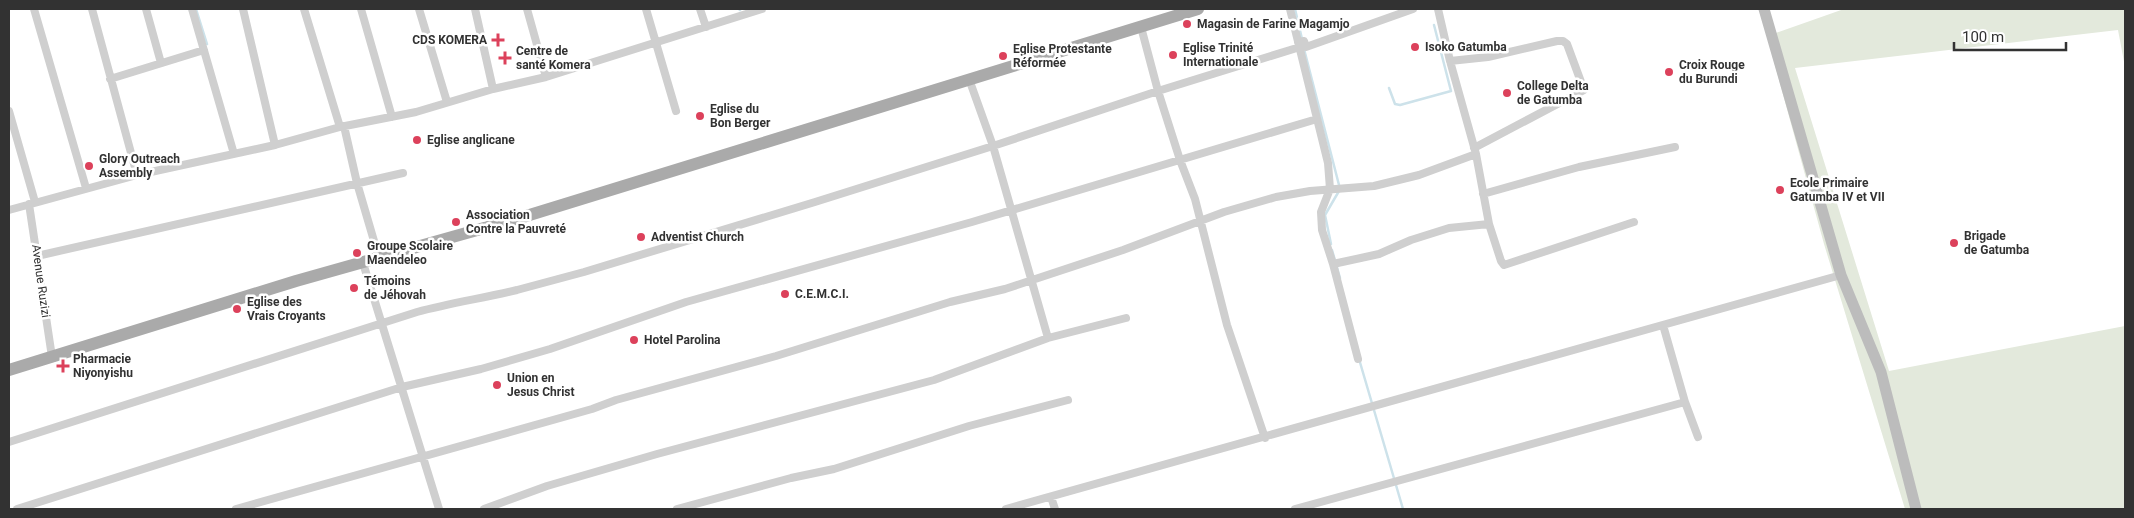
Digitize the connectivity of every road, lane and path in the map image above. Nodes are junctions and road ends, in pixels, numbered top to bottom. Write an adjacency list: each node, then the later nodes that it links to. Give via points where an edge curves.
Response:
1 (34, 9): 47 (street)
2 (92, 9): 28 (street)
3 (146, 9): 26 (street)
4 (192, 9): 24 (street)
5 (243, 9): 38 (street)
6 (304, 9): 37 (street)
7 (361, 9): 35 (street)
8 (420, 9): 32 (street)
9 (475, 9): 30 (street)
10 (527, 9): 27 (street)
11 (646, 9): 22 (street)
12 (700, 9): 21 (street)
13 (762, 9): 19 (street)
14 (1198, 9): 20 (main road)
15 (1290, 9): 23 (street)
16 (1413, 9): 23 (street, via 1306,47)
17 (1438, 9): 25 (street)
18 (1764, 9): 60 (main road)
19 (742, 13): 21 (street)
20 (1140, 26): 29 (main road); 31 (street)
21 (706, 28): 22 (street)
22 (657, 41): 27 (street); 34 (street)
23 (1301, 44): 31 (street); 36 (street)
24 (204, 50): 26 (street); 42 (street)
25 (1450, 61): 41 (street); 41 (street, via 1488,57 1563,41 1584,90)
26 (161, 63): 28 (street)
27 (546, 78): 30 (street)
28 (110, 79): 45 (street)
29 (969, 79): 39 (street); 57 (main road)
30 (493, 89): 32 (street)
31 (1158, 91): 39 (street); 43 (street)
32 (447, 102): 35 (street)
33 (9, 111): 50 (street, Avenue Ruzizi)
34 (676, 111)
35 (392, 117): 37 (street)
36 (1317, 119): 43 (street); 48 (street)
37 (342, 126): 38 (street); 46 (street)
38 (275, 145): 42 (street)
39 (993, 146): 52 (street); 63 (street, via 584,272 485,298 453,302)
40 (1675, 147): 49 (street, via 1598,163)
41 (1475, 151): 48 (street, via 1418,175 1374,186); 49 (street)
42 (234, 154): 45 (street)
43 (1180, 160): 52 (street); 53 (street, via 1195,199)
44 (403, 173): 46 (street)
45 (137, 175): 47 (street)
46 (357, 182): 56 (street); 57 (street)
47 (86, 188): 50 (street)
48 (1336, 188): 53 (street, via 1276,197); 59 (street, via 1321,212 1322,230)
49 (1482, 194): 55 (street)
50 (32, 203): 51 (street); 56 (street, Avenue Ruzizi)
51 (9, 210)
52 (1010, 211): 61 (street); 69 (street, via 686,302 481,369)
53 (1199, 221): 61 (street); 73 (street, via 1227,325)
54 (1634, 222): 55 (street, via 1504,265)
55 (1489, 224): 59 (street, via 1449,228 1379,254)
56 (38, 256): 66 (street, Avenue Ruzizi)
57 (379, 258): 58 (main road)
58 (363, 263): 63 (street); 66 (main road)
59 (1336, 263): 67 (street)
60 (1841, 275): 64 (street); 85 (main road, via 1881,372)
61 (1032, 280): 65 (street); 75 (street)
62 (1126, 318): 65 (street)
63 (382, 323): 69 (street); 74 (street)
64 (1662, 324): 71 (street); 73 (street)
65 (1048, 338): 80 (street, via 934,380 657,454 547,486)
66 (52, 357): 68 (main road)
67 (1358, 359)
68 (9, 370)
69 (402, 387): 75 (street); 77 (street)
70 (1068, 400): 81 (street, via 969,426 834,469)
71 (1685, 402): 72 (street); 84 (street)
72 (1698, 437)
73 (1265, 438): 76 (street)
74 (9, 442)
75 (422, 457): 78 (street); 79 (street)
76 (1051, 497): 82 (street); 83 (street)
77 (17, 509)
78 (236, 509)
79 (439, 509)
80 (484, 509)
81 (677, 509)
82 (1006, 509)
83 (1055, 509)
84 (1295, 509)
85 (1916, 509)

